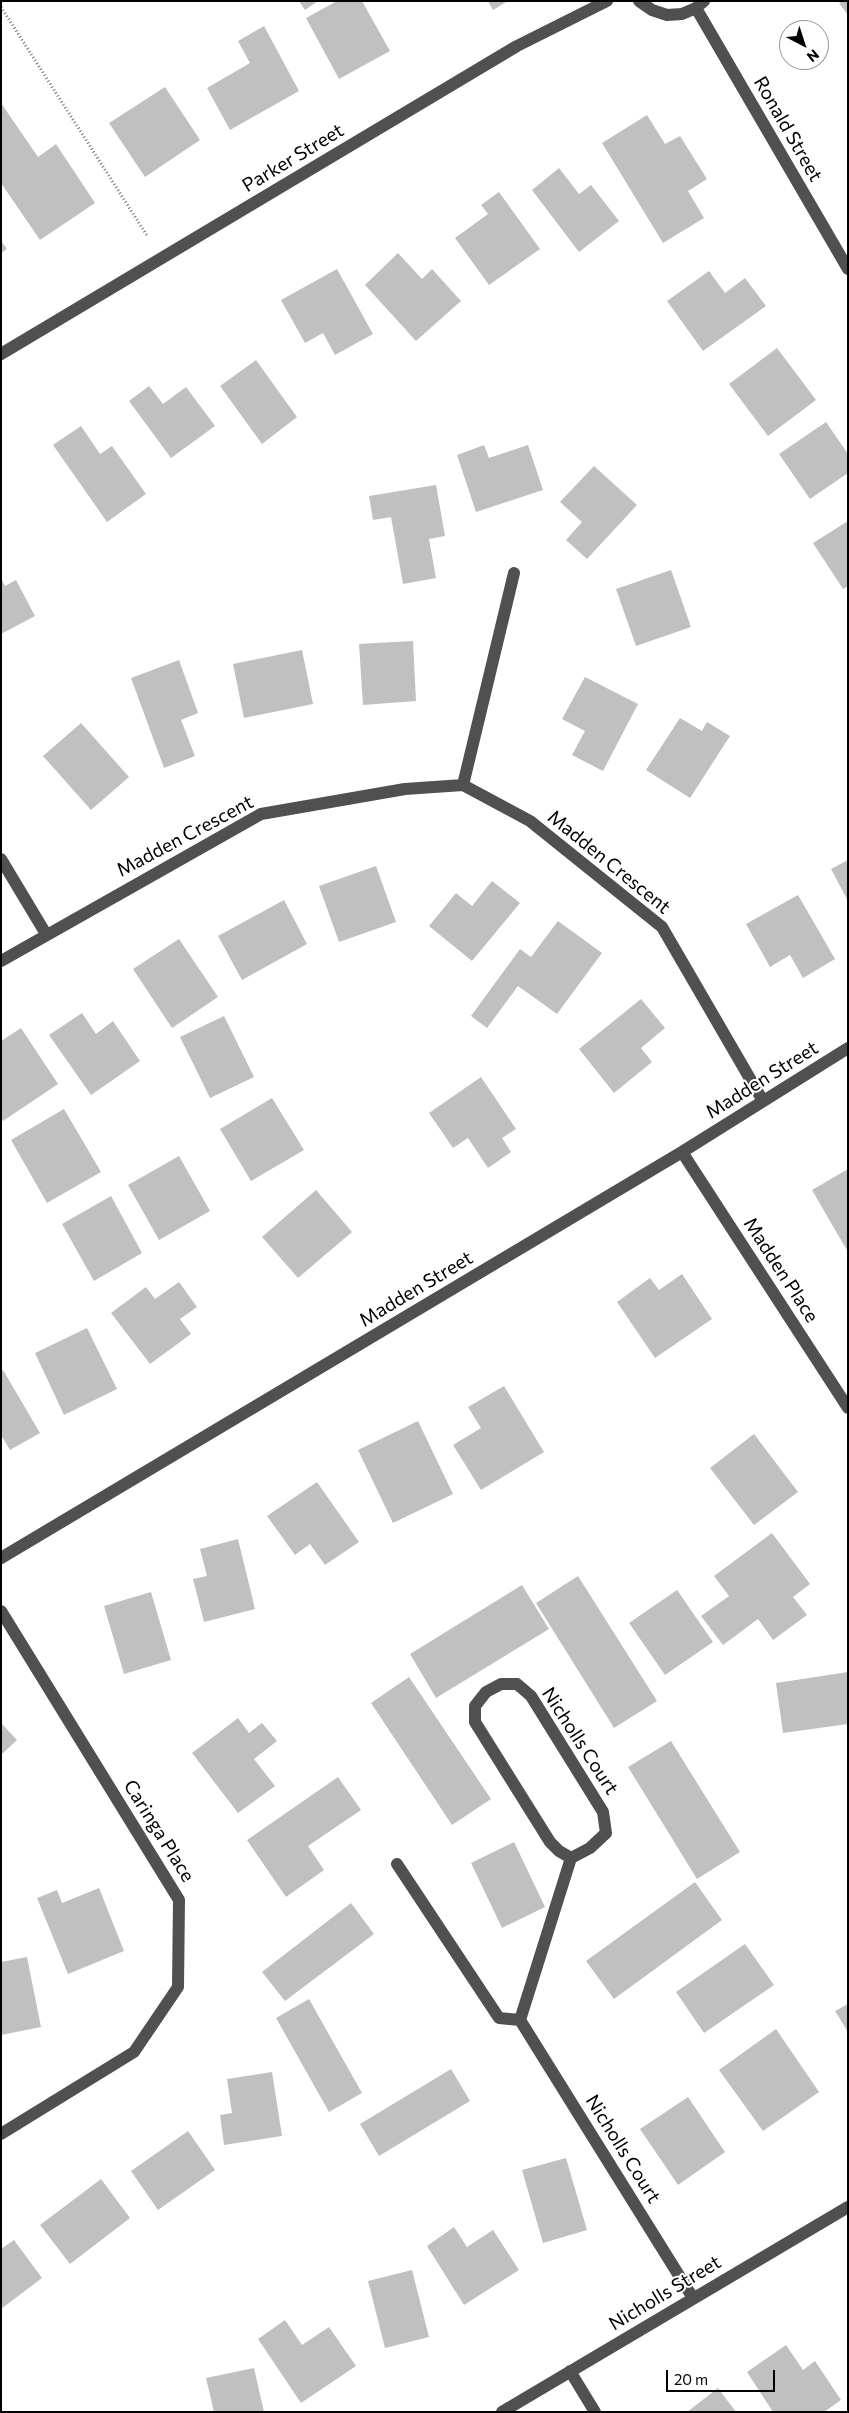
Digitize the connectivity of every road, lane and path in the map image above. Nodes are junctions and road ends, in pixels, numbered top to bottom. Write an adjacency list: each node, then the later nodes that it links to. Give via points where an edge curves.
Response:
1 (607, 1): 5 (street, Parker Street, via 517,46)
2 (639, 1): 3 (street, via 652,10 667,14 682,14)
3 (700, 5): 6 (street, Ronald Street)
4 (1, 6): 5 (path)
5 (162, 259): 7 (street, Parker Street)
6 (848, 269)
7 (1, 354)
8 (514, 573): 9 (street)
9 (463, 785): 11 (street, Madden Crescent, via 405,790 261,814); 14 (street, Madden Crescent, via 530,821 662,927)
10 (1, 859): 11 (street)
11 (46, 934): 12 (street, Madden Crescent)
12 (1, 961)
13 (848, 1048): 14 (street, Madden Street)
14 (763, 1101): 15 (street, Madden Street)
15 (682, 1152): 16 (street, Madden Place); 17 (street, Madden Street)
16 (848, 1408)
17 (1, 1558)
18 (1, 1611): 22 (street, Caringa Place, via 180,1900 178,1988 134,2052)
19 (571, 1858): 19 (street, Nicholls Court, via 590,1848 606,1833 603,1812 531,1696 517,1684 501,1684 486,1692 475,1706 475,1722 550,1842); 21 (street)
20 (397, 1864): 21 (street, via 500,2018)
21 (520, 2020): 24 (street, Nicholls Court)
22 (1, 2134)
23 (848, 2207): 24 (street, Nicholls Street)
24 (694, 2298): 25 (street, Nicholls Street)
25 (570, 2371): 26 (street, Nicholls Street); 27 (street)
26 (502, 2412)
27 (595, 2412)

